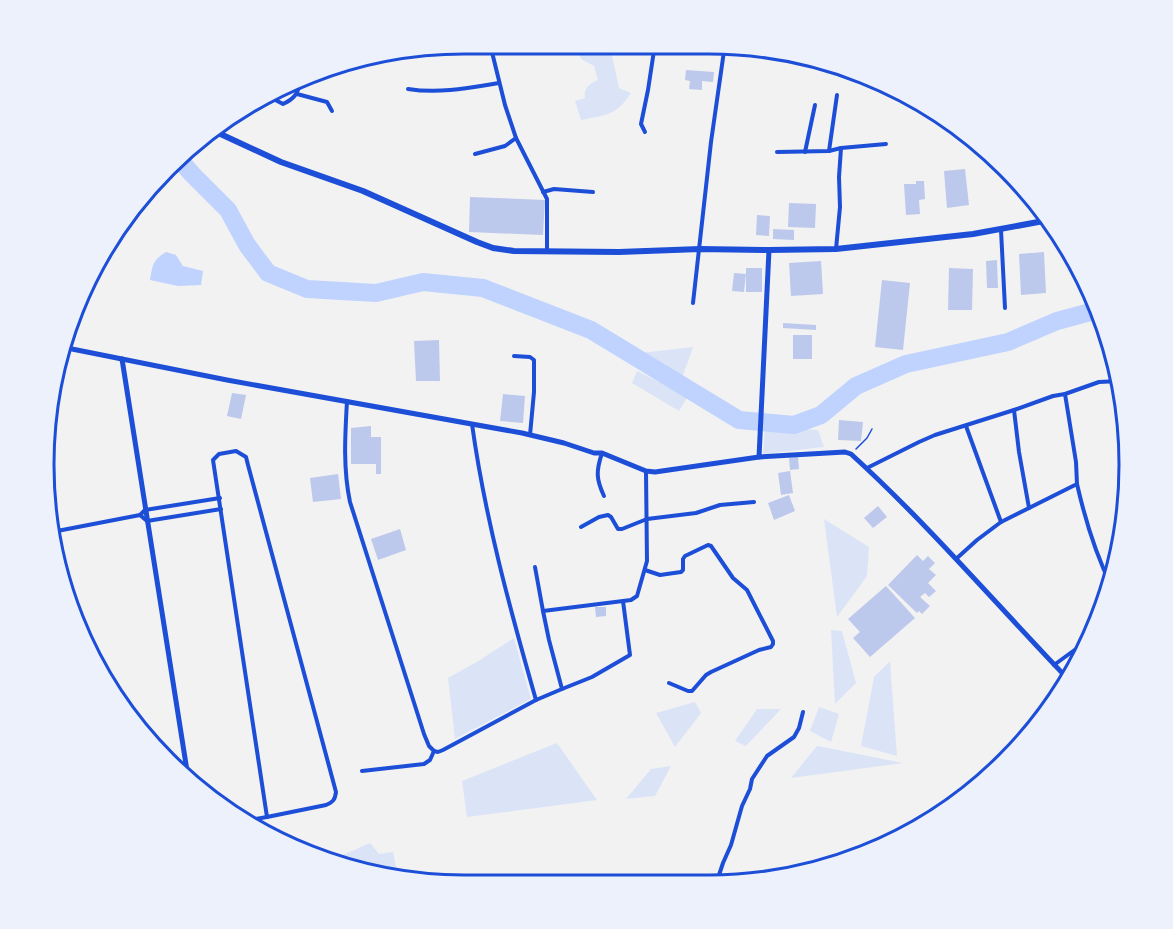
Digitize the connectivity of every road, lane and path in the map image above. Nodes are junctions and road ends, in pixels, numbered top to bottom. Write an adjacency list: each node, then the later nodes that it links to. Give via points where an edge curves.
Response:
1 (492, 54): 4 (street)
2 (653, 54): 12 (street, via 641,124)
3 (723, 55): 25 (street)
4 (499, 83): 6 (street, via 438,91); 14 (street)
5 (299, 89): 7 (street)
6 (408, 89)
7 (297, 94): 9 (street, via 283,104); 11 (street, via 327,102)
8 (837, 95): 17 (street)
9 (276, 100)
10 (815, 105): 19 (street)
11 (332, 111)
12 (645, 132)
13 (222, 134): 28 (main road, via 281,162 363,191 493,248)
14 (516, 138): 20 (street, via 505,146); 21 (street)
15 (886, 144): 16 (street)
16 (841, 148): 17 (street); 26 (street)
17 (829, 151): 19 (street)
18 (777, 152): 19 (street)
19 (805, 152)
20 (475, 153)
21 (543, 192): 22 (street); 28 (street, via 548,204)
22 (593, 192)
23 (1039, 222): 24 (main road)
24 (1001, 230): 26 (main road); 30 (street)
25 (700, 249): 27 (main road); 28 (main road); 29 (street)
26 (836, 249): 27 (main road)
27 (769, 250): 44 (street)
28 (547, 252)
29 (693, 303)
30 (1005, 308)
31 (71, 349): 33 (street)
32 (514, 356): 41 (street, via 534,360)
33 (122, 359): 36 (street); 53 (street)
34 (1110, 381): 35 (street)
35 (1065, 394): 37 (street); 47 (street)
36 (347, 401): 38 (street); 73 (street, via 345,461 350,502 424,734)
37 (1014, 410): 39 (street); 51 (street)
38 (472, 424): 41 (street); 71 (street, via 492,535)
39 (966, 426): 45 (street, via 919,442); 57 (street)
40 (872, 429): 43 (path)
41 (530, 435): 42 (street)
42 (602, 453): 46 (street); 48 (street, via 597,476)
43 (851, 454): 44 (street); 45 (street)
44 (759, 458): 46 (street)
45 (867, 468): 60 (street)
46 (646, 471): 55 (street)
47 (1077, 484): 51 (street); 63 (street, via 1091,538)
48 (604, 496)
49 (220, 498): 52 (street); 53 (street); 76 (street, via 213,460 219,454 240,452 246,457 336,792 333,802 326,805)
50 (754, 502): 55 (street)
51 (1029, 508): 57 (street)
52 (221, 509): 56 (street); 76 (street)
53 (146, 510): 54 (street); 56 (street)
54 (140, 515): 56 (street); 59 (street)
55 (647, 519): 58 (street, via 618,529 604,515); 62 (street)
56 (147, 521): 74 (street)
57 (1001, 522): 60 (street)
58 (582, 526)
59 (60, 530)
60 (956, 560): 67 (street)
61 (535, 567): 65 (street)
62 (645, 570): 64 (street, via 638,597); 69 (street, via 657,575 681,572 685,556 711,546 733,578 747,590 773,641 771,646 709,673 692,691)
63 (1105, 571)
64 (623, 601): 65 (street); 70 (street, via 630,655)
65 (543, 611): 70 (street)
66 (1075, 650): 67 (street)
67 (1054, 665): 68 (street)
68 (1062, 673)
69 (669, 683)
70 (562, 689): 71 (street)
71 (536, 700): 73 (street, via 443,750)
72 (803, 712): 78 (street, via 794,737 767,756 752,779)
73 (434, 751): 75 (street, via 424,765)
74 (186, 766)
75 (362, 771)
76 (267, 817): 77 (street)
77 (257, 819)
78 (719, 875)

